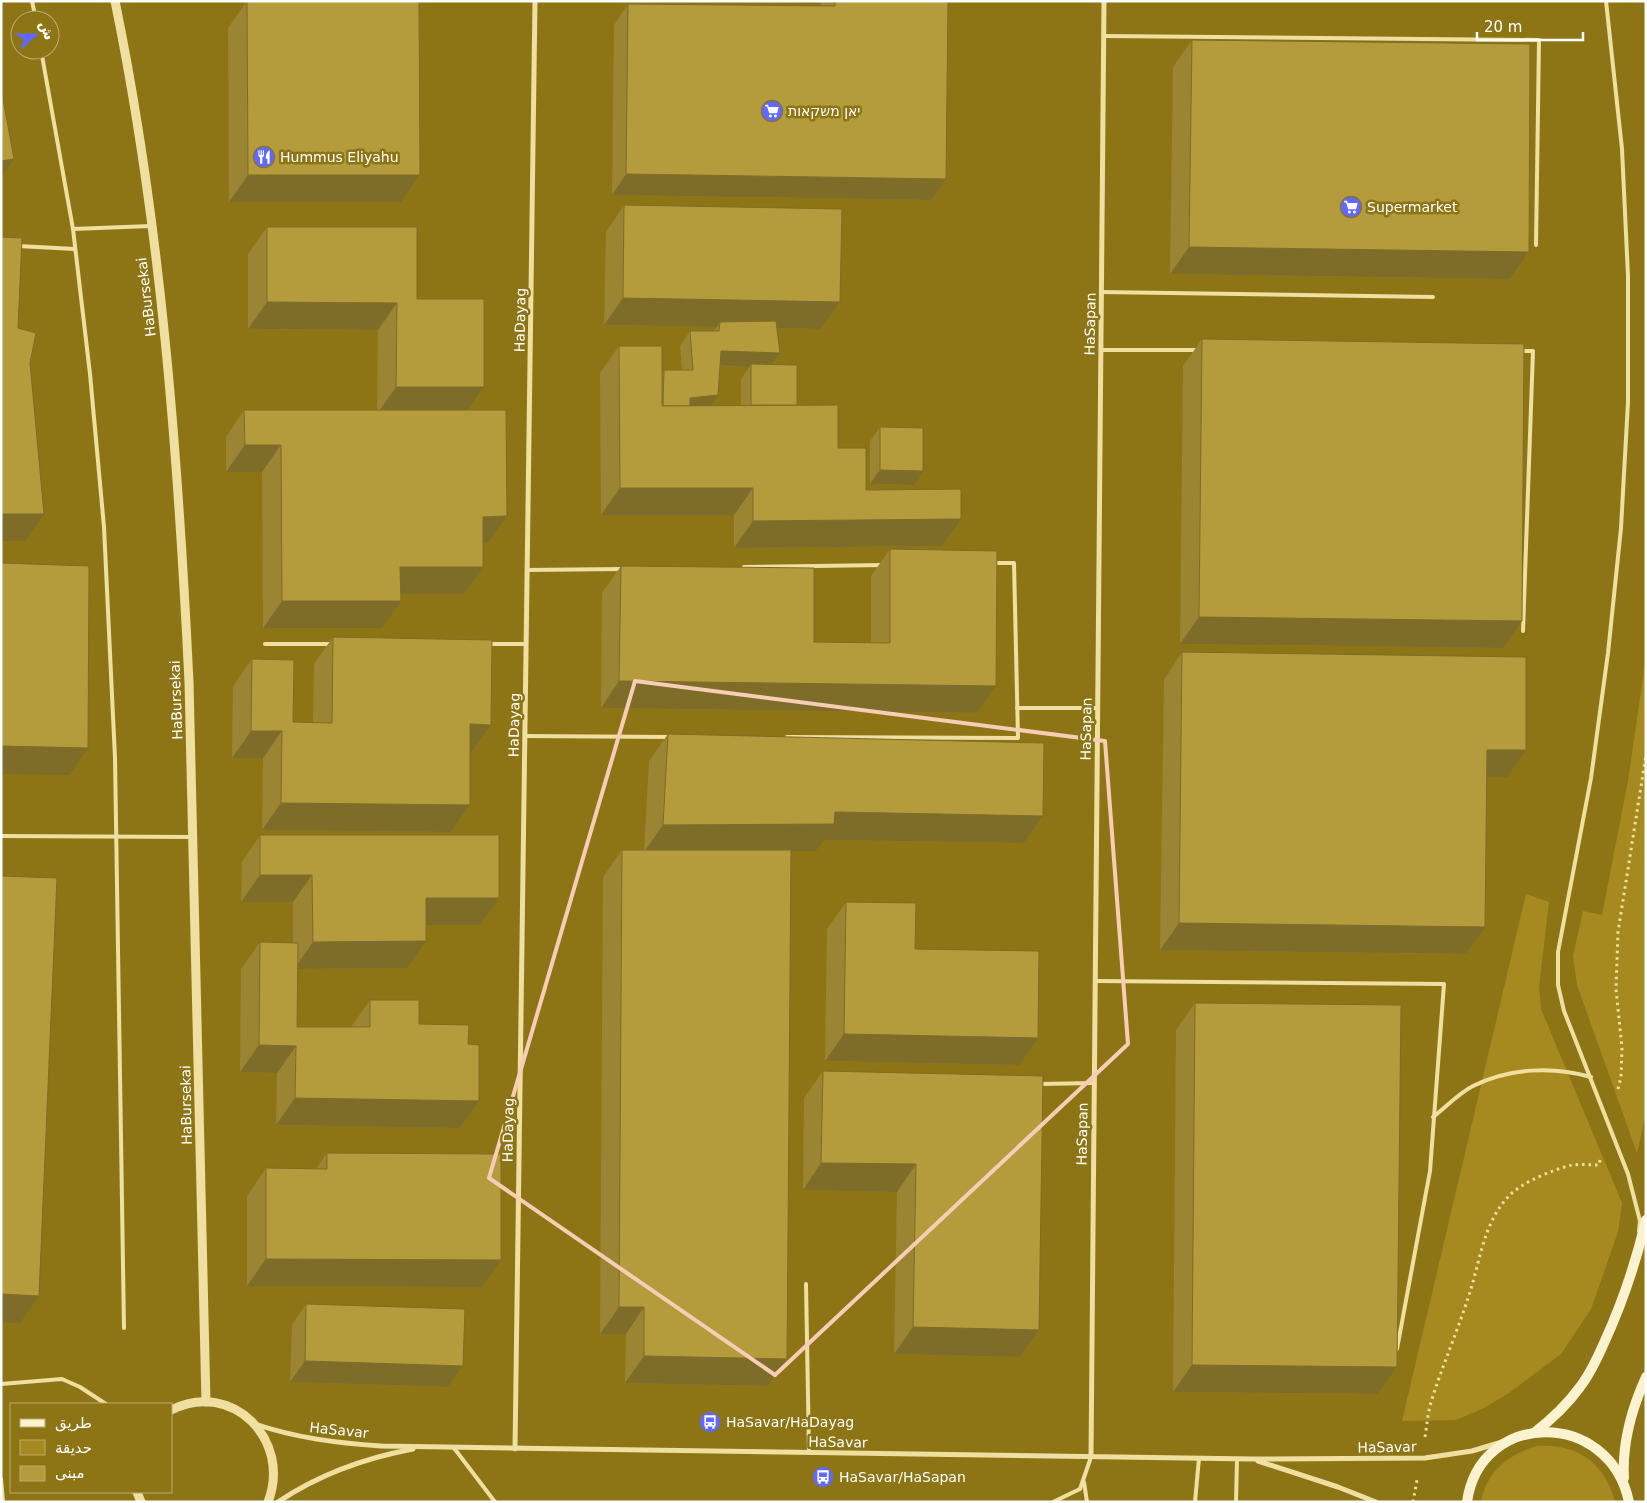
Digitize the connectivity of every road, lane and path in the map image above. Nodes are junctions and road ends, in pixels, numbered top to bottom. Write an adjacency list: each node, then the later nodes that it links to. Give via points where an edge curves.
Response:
1 (116, 1): 7 (street, HaBursekai)
2 (535, 1): 21 (street, HaDayag)
3 (1104, 1): 5 (street, HaSapan)
4 (1606, 1): 37 (lane, via 1622,148 1628,276 1628,402 1621,528 1608,653 1591,778 1558,952 1558,986 1564,1011)
5 (1104, 36): 10 (lane, via 1539,40); 12 (street, HaSapan)
6 (44, 60): 8 (lane)
7 (151, 226): 8 (lane); 35 (street, HaBursekai, via 164,330 184,578)
8 (73, 229): 11 (lane)
9 (10, 245): 11 (lane)
10 (1536, 245)
11 (75, 249): 34 (lane, via 104,526 112,681)
12 (1101, 292): 13 (lane); 14 (street, HaSapan)
13 (1432, 298)
14 (1101, 350): 15 (lane); 28 (street, HaSapan)
15 (1199, 350)
16 (1513, 351): 22 (lane, via 1533,351)
17 (984, 563): 27 (lane, via 1014,563)
18 (885, 565): 19 (lane)
19 (736, 567)
20 (627, 569): 21 (lane)
21 (527, 570): 26 (street, HaDayag)
22 (1523, 630)
23 (265, 644): 24 (lane)
24 (343, 644)
25 (478, 644): 26 (lane)
26 (526, 644): 29 (street, HaDayag)
27 (1017, 708): 28 (lane); 31 (lane, via 1018,738)
28 (1097, 708): 36 (street, HaSapan)
29 (525, 736): 30 (lane); 57 (street, HaDayag)
30 (673, 737)
31 (781, 737)
32 (1646, 755): 41 (path, via 1618,932 1616,989 1622,1048 1621,1077)
33 (1, 836): 34 (lane)
34 (115, 837): 35 (lane); 45 (lane)
35 (193, 837): 49 (street, HaBursekai)
36 (1095, 981): 39 (street, HaSapan); 40 (lane, via 1444,984)
37 (1591, 1078): 40 (lane, via 1544,1070 1509,1074 1472,1087); 41 (lane)
38 (1035, 1084): 39 (lane)
39 (1094, 1084): 59 (street, HaSapan)
40 (1433, 1117): 46 (lane, via 1430,1171)
41 (1609, 1123): 43 (lane, via 1632,1185 1640,1221); 60 (path, via 1599,1164 1573,1165 1528,1182 1508,1196 1494,1218 1485,1235 1478,1267 1432,1401)
42 (1646, 1220): 43 (main road)
43 (1638, 1250): 53 (main road, via 1618,1312 1593,1368 1567,1405)
44 (806, 1284): 58 (lane)
45 (124, 1328)
46 (1396, 1353)
47 (1646, 1377): 66 (main road, via 1626,1440)
48 (1, 1384): 50 (lane, via 62,1379)
49 (206, 1402): 51 (street); 52 (street, via 233,1408)
50 (104, 1403)
51 (172, 1410)
52 (254, 1423): 55 (street, HaSavar, via 324,1441); 68 (street, via 270,1447 273,1461)
53 (1534, 1433): 54 (main road); 66 (main road, via 1558,1433 1581,1439 1607,1457)
54 (1518, 1437): 60 (street, HaSavar, via 1472,1451); 77 (main road, via 1497,1450 1481,1466)
55 (423, 1447): 56 (street, HaSavar); 69 (street, HaSavar, via 343,1468)
56 (454, 1448): 57 (street, HaSavar); 70 (lane)
57 (515, 1449): 58 (street, HaSavar)
58 (809, 1453): 59 (street, HaSavar)
59 (1090, 1457): 61 (street, HaSavar); 65 (lane)
60 (1421, 1457): 63 (street, HaSavar); 76 (path)
61 (1199, 1458): 62 (street, HaSavar); 73 (lane)
62 (1237, 1460): 63 (street, HaSavar); 74 (lane)
63 (1253, 1460): 75 (street, HaSavar, via 1338,1486)
64 (1, 1479): 67 (lane)
65 (1084, 1480): 71 (lane, via 1080,1490); 72 (lane)
66 (1624, 1484): 78 (main road)
67 (3, 1502)
68 (268, 1502)
69 (278, 1502)
70 (495, 1502)
71 (1053, 1502)
72 (1087, 1502)
73 (1195, 1502)
74 (1236, 1502)
75 (1376, 1502)
76 (1413, 1502)
77 (1467, 1502)
78 (1629, 1502)

